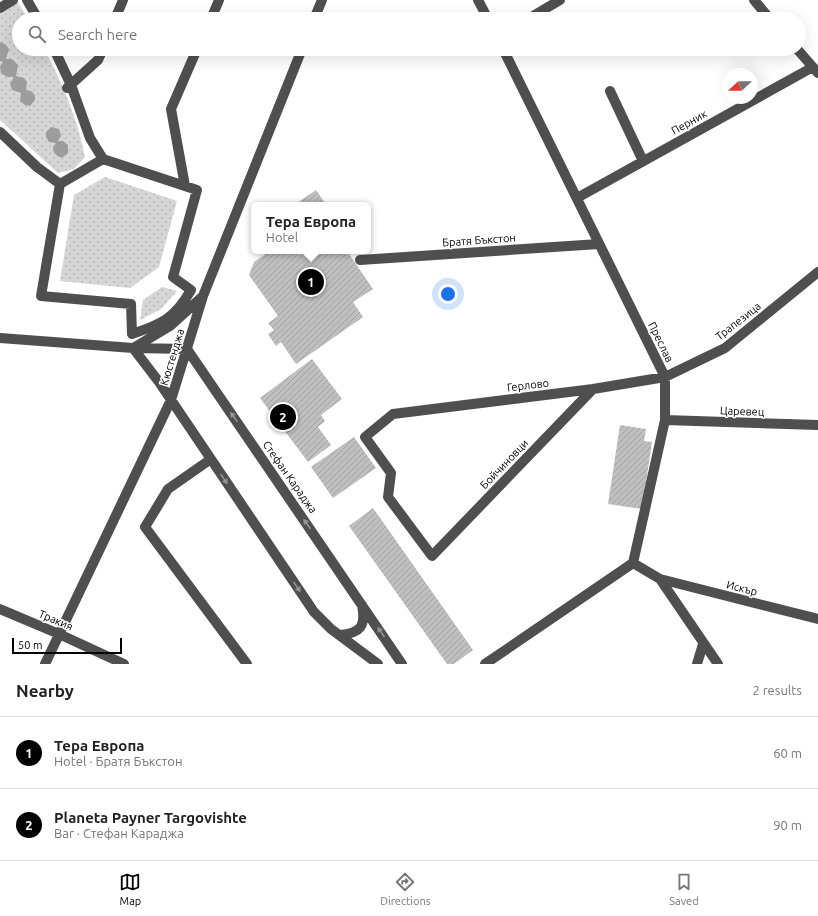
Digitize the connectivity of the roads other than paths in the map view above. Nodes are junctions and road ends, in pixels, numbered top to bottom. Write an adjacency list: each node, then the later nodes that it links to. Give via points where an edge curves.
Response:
1 (3, 0): 10 (street)
2 (13, 0): 11 (street)
3 (27, 0): 12 (street)
4 (123, 0): 13 (street)
5 (219, 0): 14 (street)
6 (322, 0): 15 (street)
7 (478, 0): 16 (street)
8 (560, 0): 17 (street)
9 (754, 0): 18 (street)
10 (0, 2)
11 (0, 8)
12 (34, 12)
13 (118, 12)
14 (213, 12)
15 (317, 12)
16 (484, 12)
17 (540, 12)
18 (764, 12)
19 (57, 56): 26 (street)
20 (100, 56): 26 (street)
21 (194, 56): 32 (street, via 171,109)
22 (299, 56): 37 (street, Кюстенджа)
23 (506, 56): 33 (street, Преслав)
24 (803, 56): 25 (street)
25 (815, 70): 30 (street, Перник)
26 (68, 87): 29 (street, via 90,138)
27 (610, 91): 30 (street)
28 (0, 132): 31 (street, via 37,167)
29 (103, 159): 31 (street); 32 (street)
30 (643, 161): 33 (street, Перник)
31 (60, 184): 32 (street, via 41,296 131,304 132,334 156,326 181,308 191,290 173,277 197,190)
32 (185, 186)
33 (577, 198): 34 (street, Преслав)
34 (599, 244): 35 (street, Братя Бъкстон); 41 (street, Преслав)
35 (360, 260)
36 (818, 272): 41 (street, Трапезица, via 725,348)
37 (203, 296): 39 (street, via 170,326); 40 (street, Кюстенджа)
38 (0, 338): 39 (street)
39 (133, 348): 40 (street); 43 (street)
40 (187, 349): 43 (street, Кюстенджа); 50 (street, Стефан Караджа, one-way to 40)
41 (665, 377): 42 (street, Герлово); 44 (street, Преслав)
42 (593, 389): 47 (street, Бойчиновци); 47 (street, Герлово, via 393,414 365,437 391,474 388,497)
43 (171, 400): 46 (street); 53 (street, Кюстенджа)
44 (665, 420): 45 (street, Царевец); 48 (street, Преслав)
45 (818, 425)
46 (211, 459): 54 (street, one-way to 54, via 314,612); 58 (street, via 168,489 145,527)
47 (432, 556)
48 (632, 563): 49 (street); 61 (street)
49 (660, 579): 52 (street, Искър); 55 (street)
50 (362, 604): 54 (street, via 363,624 352,634); 60 (street, Стефан Караджа, one-way to 50)
51 (0, 610): 53 (street, Тракия)
52 (818, 619)
53 (59, 634): 56 (street, Кюстенджа); 57 (street, Тракия)
54 (340, 635): 59 (street)
55 (703, 644): 62 (street); 63 (street)
56 (45, 664)
57 (124, 664)
58 (247, 664)
59 (378, 664)
60 (402, 664)
61 (485, 664)
62 (697, 664)
63 (718, 664)

